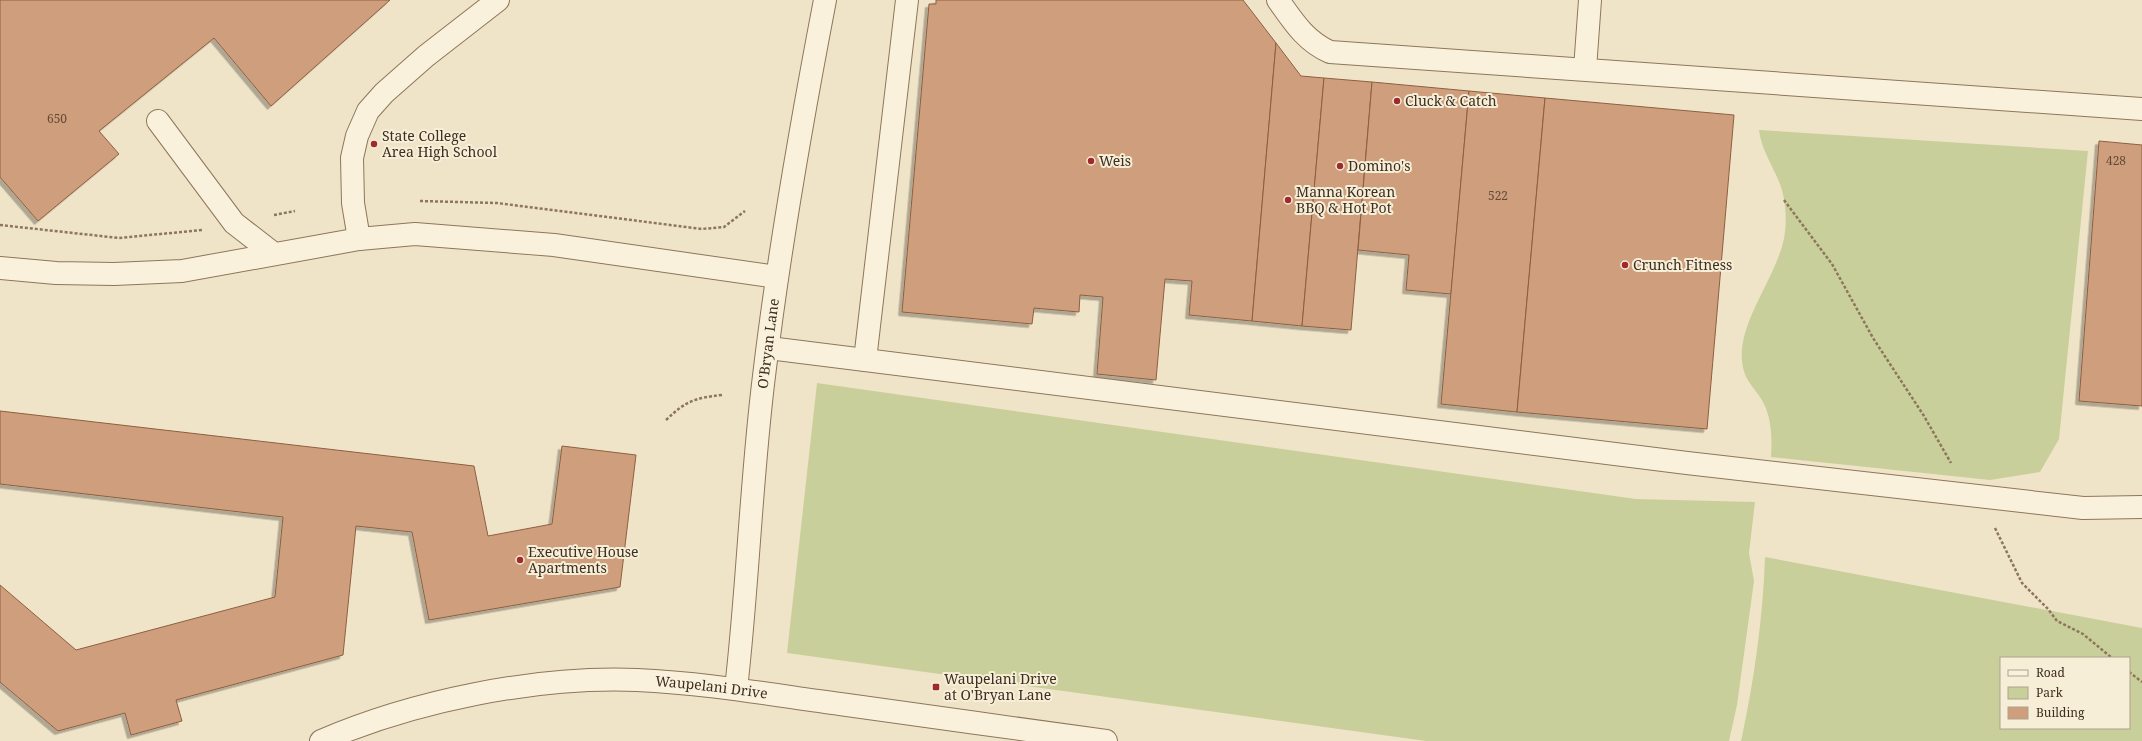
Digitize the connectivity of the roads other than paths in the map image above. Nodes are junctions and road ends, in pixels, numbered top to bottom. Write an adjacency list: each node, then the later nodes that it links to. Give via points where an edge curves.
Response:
1 (498, 0): 9 (street, via 426,56 384,93 368,111 357,136 352,158 353,203)
2 (824, 0): 12 (street, O'Bryan Lane)
3 (907, 0): 14 (street)
4 (1278, 0): 6 (street, via 1305,36 1330,52)
5 (1590, 0): 6 (street)
6 (1585, 69): 7 (street)
7 (2142, 109)
8 (158, 121): 10 (street, via 234,223)
9 (359, 239): 10 (street); 12 (street, via 415,234 554,245)
10 (274, 254): 11 (street, via 182,271 107,274)
11 (0, 268)
12 (777, 277): 13 (street, O'Bryan Lane)
13 (769, 348): 14 (street); 16 (street, O'Bryan Lane, via 764,375)
14 (865, 360): 15 (street, via 1687,463 2083,508)
15 (2142, 507)
16 (736, 690): 17 (street, Waupelani Drive, via 637,680 526,686 468,696 412,710); 18 (street, Waupelani Drive)
17 (320, 741)
18 (1106, 741)

